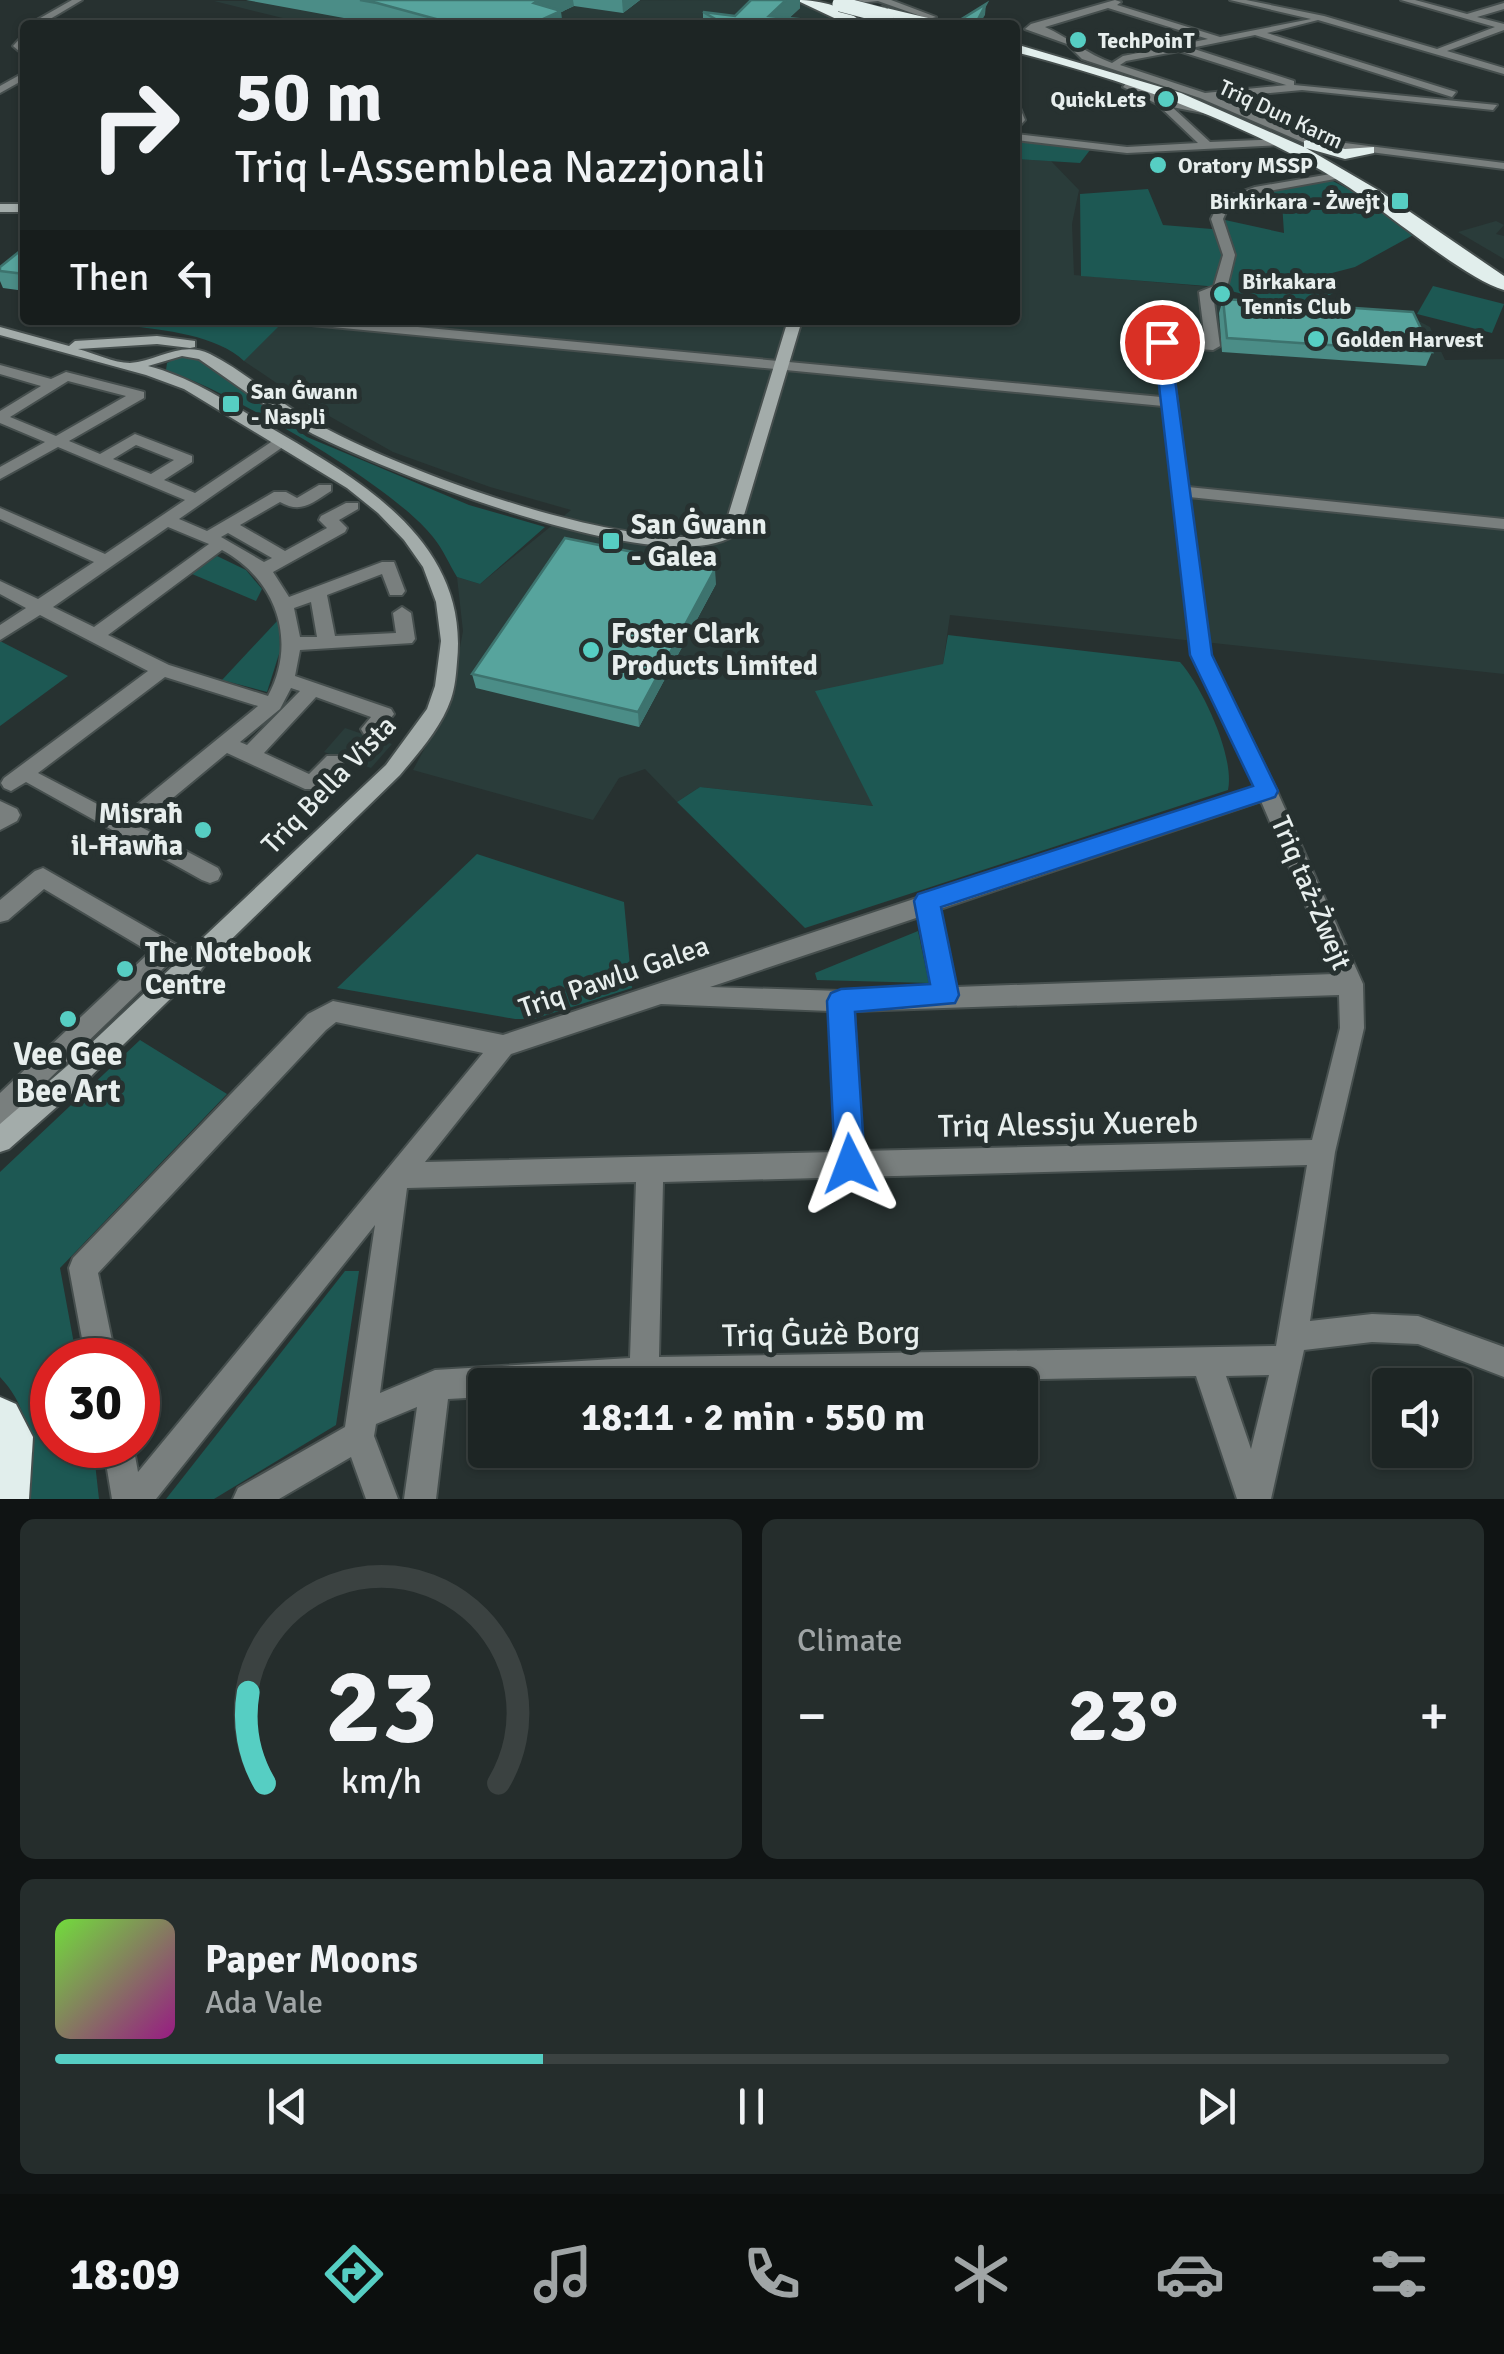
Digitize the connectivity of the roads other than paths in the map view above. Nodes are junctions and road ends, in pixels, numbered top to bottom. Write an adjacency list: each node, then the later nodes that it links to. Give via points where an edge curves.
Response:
1 (78, 0): 17 (street)
2 (803, 0): 16 (highway)
3 (822, 0): 9 (highway)
4 (857, 0): 13 (street)
5 (924, 0): 13 (street)
6 (1082, 0): 11 (street)
7 (1123, 0): 11 (street)
8 (1405, 0): 14 (street)
9 (840, 1): 13 (highway, bridge)
10 (1241, 1): 15 (street)
11 (1103, 6): 21 (street); 22 (street)
12 (1504, 6): 14 (street)
13 (883, 8): 16 (main road); 18 (highway)
14 (1468, 16): 19 (street)
15 (1324, 18): 20 (street); 24 (street)
16 (861, 19)
17 (42, 20)
18 (924, 20)
19 (1504, 27): 24 (street)
20 (1254, 32): 22 (street); 30 (street)
21 (1022, 40): 25 (street, Triq Dun Karm, via 1070,42 1085,56); 29 (street, Triq Dun Karm); 31 (highway, Triq Dun Karm); 33 (highway, Triq Dun Karm, via 1152,83)
22 (1219, 40): 23 (street)
23 (1178, 48): 25 (street); 27 (street)
24 (1439, 52): 26 (street)
25 (1116, 64): 28 (street, Triq Dun Karm)
26 (1504, 71)
27 (1302, 86): 28 (street); 30 (street)
28 (1204, 96): 35 (street, Triq Dun Karm, via 1312,142)
29 (1161, 102): 31 (street, Triq Dun Karm); 34 (street)
30 (1499, 108)
31 (1215, 112): 33 (highway, Triq Dun Karm)
32 (1020, 138): 34 (street, via 1108,150)
33 (1282, 139): 34 (street); 35 (highway, via 1345,154); 38 (highway, Triq Dun Karm); 39 (highway, Triq Dun Karm)
34 (1207, 146)
35 (1368, 150): 36 (street, Triq Dun Karm)
36 (1390, 153): 37 (street, Triq Dun Karm); 39 (highway, via 1368,163 1367,174)
37 (1504, 166)
38 (1342, 175): 41 (highway, Triq Dun Karm); 53 (street, Triq taż-Żwejt, via 1225,200 1217,219 1229,256 1220,288 1206,292 1213,346 1162,342)
39 (1381, 193): 40 (highway, Triq Dun Karm)
40 (1504, 275)
41 (1504, 284)
42 (354, 325): 49 (street)
43 (793, 325): 49 (main road)
44 (0, 332): 46 (main road, Triq Bella Vista)
45 (151, 340): 46 (main road, Triq Bella Vista); 47 (main road, via 168,344); 48 (main road, via 122,348); 52 (main road, Triq Bella Vista, via 213,353)
46 (48, 344): 48 (main road, Triq Bella Vista)
47 (160, 363): 48 (main road, Triq Bella Vista); 52 (main road, via 182,352 203,356); 54 (main road, Triq Bella Vista)
48 (121, 364): 54 (main road, Triq Bella Vista)
49 (781, 366): 52 (main road, via 730,532 707,545 502,506 318,431); 53 (street)
50 (0, 369): 51 (street)
51 (59, 380): 55 (street); 57 (street, via 139,394)
52 (241, 380)
53 (1169, 402): 62 (street, Triq taż-Żwejt)
54 (224, 406): 56 (main road, Triq Bella Vista)
55 (0, 417): 57 (street)
56 (282, 441): 63 (street); 99 (main road, Triq Bella Vista, via 382,505 424,548 441,587 448,631 445,688 427,726 392,770)
57 (57, 442): 58 (street); 59 (street)
58 (100, 460): 60 (street); 60 (street, via 135,438 186,459)
59 (0, 474)
60 (151, 481): 63 (street)
61 (325, 488): 68 (street, via 297,505 280,495)
62 (1178, 491): 67 (street); 93 (street, Triq taż-Żwejt, via 1201,655)
63 (199, 500): 66 (street)
64 (352, 506): 70 (street, via 327,520 339,528)
65 (2, 516): 71 (street)
66 (168, 521): 69 (street); 71 (street)
67 (1504, 524)
68 (229, 526): 69 (street); 70 (street)
69 (213, 541): 72 (street); 80 (street)
70 (287, 559): 72 (street)
71 (109, 562): 77 (street)
72 (263, 570): 76 (street)
73 (0, 587): 77 (street)
74 (396, 591): 75 (street, via 388,566)
75 (318, 592): 76 (street); 81 (street)
76 (285, 605): 82 (street)
77 (40, 608): 79 (street); 80 (street)
78 (402, 614): 81 (street, via 406,639)
79 (0, 634)
80 (94, 636): 83 (street)
81 (328, 643): 82 (street)
82 (292, 644): 84 (street)
83 (162, 670): 86 (street); 92 (street)
84 (288, 680): 85 (street); 86 (street)
85 (312, 690): 87 (street, via 384,714); 89 (street)
86 (273, 704): 88 (street)
87 (371, 729)
88 (225, 744): 89 (street); 94 (street)
89 (249, 756): 90 (street, via 312,784)
90 (334, 761)
91 (34, 780): 94 (street)
92 (11, 783)
93 (1267, 791): 96 (street, Triq Pawlu Galea); 100 (street, Triq taż-Żwejt)
94 (124, 826): 95 (street)
95 (210, 874)
96 (927, 901): 101 (street, Triq Pawlu Galea); 102 (street)
97 (3, 906): 98 (street, via 43,877)
98 (166, 951): 99 (street); 105 (street, via 5,1106)
99 (192, 965): 106 (main road, Triq Bella Vista)
100 (1350, 984): 102 (street); 107 (street, Triq taż-Żwejt, via 1352,1028)
101 (656, 995): 103 (street); 104 (street, Triq Pawlu Galea)
102 (946, 995): 103 (street)
103 (841, 1001): 108 (street)
104 (503, 1046): 110 (street); 111 (street, Triq Pawlu Galea, via 333,1011 317,1022 83,1268)
105 (0, 1124)
106 (0, 1140)
107 (1322, 1152): 108 (street, Triq Alessju Xuereb); 112 (street, Triq taż-Żwejt)
108 (850, 1164): 109 (street, Triq Alessju Xuereb)
109 (650, 1169): 110 (street, Triq Alessju Xuereb); 115 (street)
110 (395, 1176): 120 (street); 123 (street)
111 (97, 1338)
112 (1290, 1349): 113 (street, Triq Ġużè Borg); 114 (street, Triq Ġużè Borg, via 1372,1328 1418,1330); 127 (street, Triq taż-Żwejt)
113 (1206, 1361): 116 (street, Triq Ġużè Borg); 127 (street, Triq taż-Żwejt)
114 (1504, 1362)
115 (644, 1368)
116 (848, 1368)
117 (468, 1383): 118 (street, Triq Ġużè Borg)
118 (436, 1385): 120 (street, Triq Ġużè Borg); 126 (street)
119 (0, 1420): 122 (highway, via 10,1437)
120 (360, 1425): 124 (street, Triq Ġużè Borg); 125 (street)
121 (124, 1468): 123 (street)
122 (6, 1499)
123 (132, 1499)
124 (249, 1499)
125 (382, 1499)
126 (420, 1499)
127 (1254, 1499)

